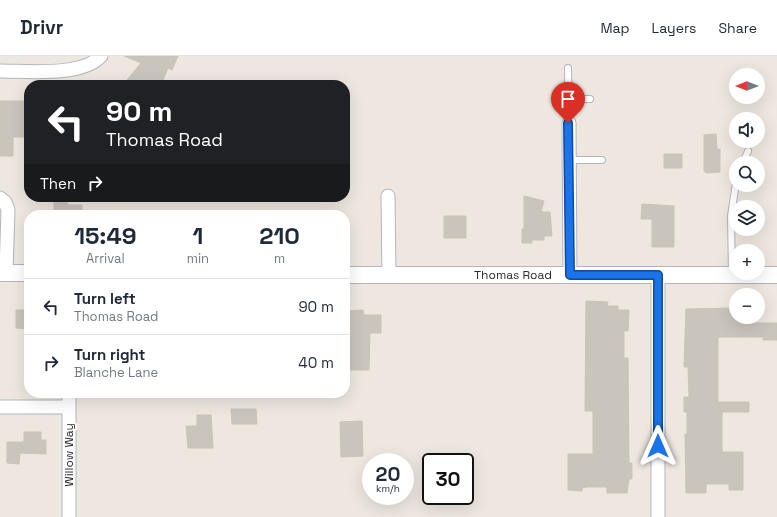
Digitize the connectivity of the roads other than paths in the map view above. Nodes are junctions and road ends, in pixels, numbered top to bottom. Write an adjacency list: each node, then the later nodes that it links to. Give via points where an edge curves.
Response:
1 (100, 56): 3 (street, via 95,62 71,70)
2 (568, 68): 4 (lane)
3 (0, 71)
4 (568, 99): 5 (lane); 6 (lane)
5 (590, 99)
6 (568, 123): 9 (street)
7 (748, 151): 8 (lane)
8 (746, 156)
9 (569, 160): 10 (lane); 19 (street)
10 (602, 160)
11 (735, 192): 14 (lane, via 731,216)
12 (388, 196): 18 (street)
13 (0, 198): 15 (street, via 8,210)
14 (731, 244)
15 (3, 273): 16 (street)
16 (24, 273)
17 (350, 275): 18 (street, Thomas Road)
18 (389, 275): 19 (street, Thomas Road)
19 (570, 275): 20 (street, Thomas Road)
20 (658, 275): 21 (street, Thomas Road); 28 (street)
21 (729, 275)
22 (765, 275): 23 (street, Thomas Road)
23 (777, 275)
24 (69, 398): 26 (street, Willow Way)
25 (0, 407): 26 (street)
26 (68, 407): 27 (street, Willow Way)
27 (69, 517)
28 (658, 517)

